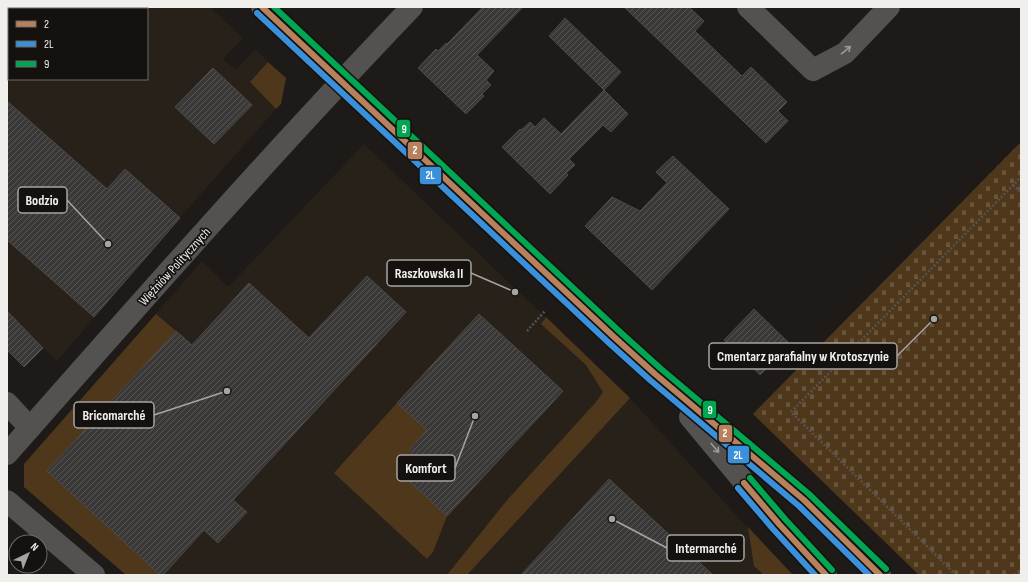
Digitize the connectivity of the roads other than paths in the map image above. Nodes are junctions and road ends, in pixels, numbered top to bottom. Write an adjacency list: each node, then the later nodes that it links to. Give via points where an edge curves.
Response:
1 (262, 7): 5 (main road)
2 (412, 7): 5 (street, Więźniów Politycznych)
3 (748, 7): 4 (street, one-way to 4, via 813,70 845,53)
4 (889, 7)
5 (342, 81): 6 (main road); 8 (street, Więźniów Politycznych)
6 (655, 374): 12 (main road, one-way to 12, via 779,524); 13 (main road, via 804,500)
7 (7, 403): 8 (street)
8 (30, 428): 9 (street, Więźniów Politycznych)
9 (7, 454)
10 (7, 501): 11 (street)
11 (94, 575)
12 (826, 575)
13 (880, 575)

